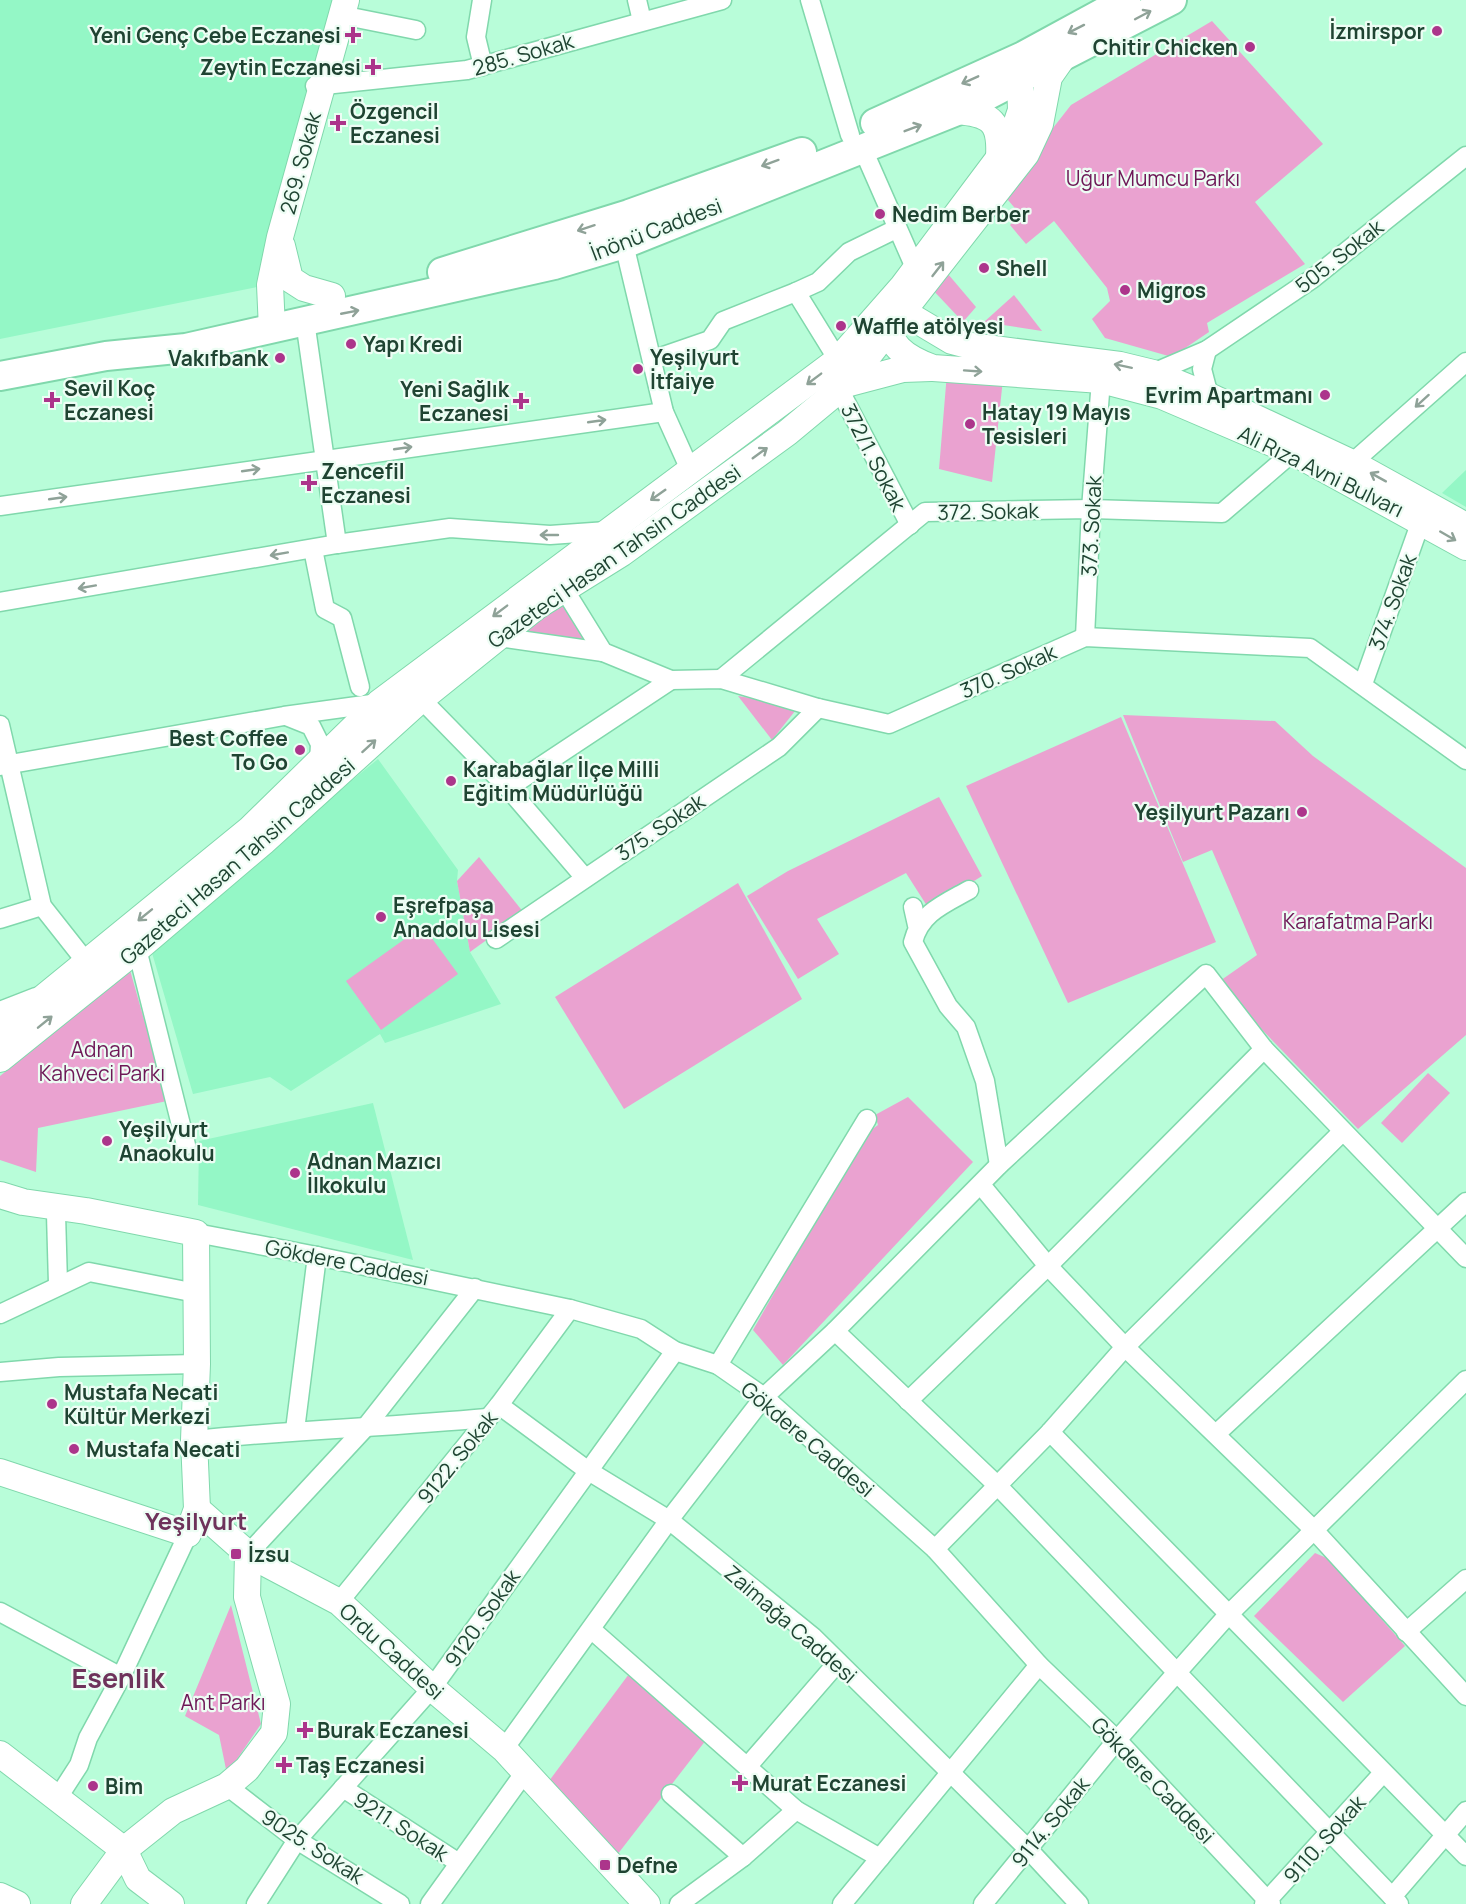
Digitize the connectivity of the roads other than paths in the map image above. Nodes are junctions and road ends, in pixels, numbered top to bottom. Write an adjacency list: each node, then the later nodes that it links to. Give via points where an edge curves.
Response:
1 (482, 0): 11 (street, via 476,37)
2 (637, 0): 8 (street)
3 (722, 0): 8 (street, 285. Sokak)
4 (810, 0): 16 (street)
5 (1126, 0): 12 (main road, İnönü Caddesi, one-way to 12)
6 (1172, 0): 10 (main road, İnönü Caddesi, one-way to 6)
7 (344, 8): 9 (street); 13 (main road, 269. Sokak)
8 (642, 21): 11 (street, 285. Sokak)
9 (416, 30)
10 (1063, 57): 12 (main road, İnönü Caddesi); 14 (main road, Gazeteci Hasan Tahsin Caddesi, via 1049,77)
11 (483, 66): 13 (street, 285. Sokak)
12 (1026, 69): 14 (main road); 15 (main road, İnönü Caddesi); 16 (main road, İnönü Caddesi, one-way to 16); 18 (main road, Gazeteci Hasan Tahsin Caddesi, via 1021,110)
13 (318, 87): 20 (main road, 269. Sokak)
14 (1043, 100): 24 (main road, Gazeteci Hasan Tahsin Caddesi, one-way to 14, via 1026,154 1040,124)
15 (957, 111): 16 (main road, İnönü Caddesi, one-way to 15); 18 (main road, via 980,113 994,122 1000,138)
16 (856, 141): 19 (street); 21 (main road, İnönü Caddesi); 23 (main road, İnönü Caddesi, one-way to 23, via 459,269)
17 (1466, 156): 27 (street, 505. Sokak, via 1312,279)
18 (999, 158): 24 (main road, Gazeteci Hasan Tahsin Caddesi)
19 (896, 229): 22 (street, via 849,252 818,282); 24 (street)
20 (280, 237): 23 (main road, via 290,279); 25 (main road, 269. Sokak, via 270,285)
21 (624, 244): 26 (main road, İnönü Caddesi, one-way to 21, via 555,265); 28 (street)
22 (796, 292): 28 (street, via 723,321 710,340); 33 (street, 372/1. Sokak)
23 (332, 297): 25 (main road, İnönü Caddesi)
24 (905, 307): 30 (main road, Ali Rıza Avni Bulvarı, via 901,354); 31 (main road, Ali Rıza Avni Bulvarı, one-way to 24, via 1120,365 952,341); 33 (main road, Gazeteci Hasan Tahsin Caddesi)
25 (271, 320): 26 (main road, İnönü Caddesi); 32 (main road, İnönü Caddesi)
26 (305, 321): 38 (street)
27 (1207, 350): 31 (street, 505. Sokak); 35 (street, via 1202,369)
28 (652, 360): 36 (street)
29 (1466, 362): 39 (street, one-way to 39)
30 (933, 368): 33 (main road); 34 (main road, Ali Rıza Avni Bulvarı, one-way to 34)
31 (1153, 374): 35 (main road, Ali Rıza Avni Bulvarı)
32 (0, 376)
33 (841, 378): 40 (main road, Gazeteci Hasan Tahsin Caddesi, one-way to 40); 44 (street, 372/1. Sokak); 50 (main road, Gazeteci Hasan Tahsin Caddesi, one-way to 33, via 642,539 787,434)
34 (1101, 380): 37 (main road, Ali Rıza Avni Bulvarı, via 1162,396); 42 (street, 373. Sokak)
35 (1209, 396): 39 (main road, Ali Rıza Avni Bulvarı)
36 (664, 412): 38 (street, one-way to 36); 40 (street)
37 (1293, 452): 42 (street, 372. Sokak, via 1222,513); 43 (main road, Ali Rıza Avni Bulvarı)
38 (325, 459): 41 (street, one-way to 38); 47 (street)
39 (1352, 463): 45 (main road, Ali Rıza Avni Bulvarı, one-way to 39)
40 (691, 472): 46 (main road, Gazeteci Hasan Tahsin Caddesi, one-way to 46)
41 (0, 506)
42 (1091, 509): 44 (street, 372. Sokak, via 925,512); 53 (street, 373. Sokak)
43 (1421, 521): 48 (main road, Ali Rıza Avni Bulvarı, one-way to 48); 57 (street, 374. Sokak)
44 (910, 525): 55 (street, 372. Sokak)
45 (1466, 526)
46 (607, 531): 47 (street, one-way to 47, via 550,535 450,528); 58 (main road, Gazeteci Hasan Tahsin Caddesi, one-way to 58)
47 (337, 544): 49 (street)
48 (1466, 547)
49 (313, 549): 51 (street, one-way to 51); 58 (street, via 325,609 342,618)
50 (564, 589): 52 (main road, Gazeteci Hasan Tahsin Caddesi); 54 (street)
51 (0, 602)
52 (499, 637): 54 (street, 370. Sokak); 59 (main road, Gazeteci Hasan Tahsin Caddesi)
53 (1085, 637): 57 (street, 370. Sokak, via 1311,648); 60 (street, 370. Sokak, via 889,724)
54 (603, 652): 56 (street, 370. Sokak)
55 (721, 679): 56 (street, 370. Sokak); 60 (street, 370. Sokak)
56 (671, 680): 66 (street)
57 (1363, 684): 63 (street, 370. Sokak)
58 (370, 695): 61 (street); 64 (main road, Gazeteci Hasan Tahsin Caddesi)
59 (421, 699): 66 (street); 72 (main road, Gazeteci Hasan Tahsin Caddesi, one-way to 59)
60 (818, 708): 67 (street, 375. Sokak, via 779,747)
61 (284, 716): 64 (street, via 311,726 320,744); 65 (street)
62 (0, 725): 65 (street)
63 (1466, 760)
64 (319, 762): 73 (main road, Gazeteci Hasan Tahsin Caddesi, one-way to 73, via 250,829)
65 (5, 765): 69 (street)
66 (508, 788): 67 (street)
67 (585, 878): 71 (street, 375. Sokak)
68 (969, 890): 82 (street, via 915,916 912,942 948,1006 966,1028 986,1081)
69 (42, 906): 70 (street); 73 (street)
70 (0, 919)
71 (496, 939)
72 (137, 949): 78 (main road, Gazeteci Hasan Tahsin Caddesi, one-way to 72); 81 (street)
73 (87, 963): 74 (main road, Gazeteci Hasan Tahsin Caddesi)
74 (52, 991): 75 (street); 76 (main road, Gazeteci Hasan Tahsin Caddesi)
75 (0, 1011)
76 (0, 1034)
77 (1264, 1049): 80 (street); 82 (street, via 1206,975); 93 (street)
78 (0, 1059)
79 (867, 1119): 103 (street)
80 (1342, 1132): 89 (street); 100 (street)
81 (186, 1145)
82 (999, 1165): 83 (street)
83 (981, 1185): 93 (street); 99 (street)
84 (0, 1195): 87 (main road, Gökdere Caddesi)
85 (1466, 1202): 89 (street)
86 (0, 1205): 88 (main road, Gökdere Caddesi)
87 (86, 1211): 88 (main road, Gökdere Caddesi); 90 (main road, Gökdere Caddesi)
88 (56, 1214): 94 (street)
89 (1437, 1227): 92 (street); 112 (street)
90 (196, 1233): 91 (street, Gökdere Caddesi); 96 (main road)
91 (317, 1256): 95 (street, Gökdere Caddesi); 110 (street)
92 (1466, 1258)
93 (1048, 1266): 100 (street); 107 (street)
94 (58, 1284): 96 (street, via 89,1272); 98 (street)
95 (475, 1288): 97 (street, Gökdere Caddesi); 109 (street)
96 (196, 1293): 102 (main road)
97 (570, 1309): 101 (street, Gökdere Caddesi, via 641,1329); 108 (street, 9122. Sokak)
98 (0, 1314)
99 (835, 1331): 106 (street); 107 (street)
100 (1125, 1347): 111 (street); 112 (street)
101 (675, 1351): 103 (street, Gökdere Caddesi); 114 (street, 9120. Sokak)
102 (197, 1364): 104 (street); 113 (main road)
103 (718, 1365): 106 (street, Gökdere Caddesi)
104 (0, 1372)
105 (1465, 1384): 119 (street, 9114. Sokak)
106 (764, 1397): 118 (street); 121 (street, Gökdere Caddesi)
107 (908, 1401): 116 (street)
108 (493, 1412): 109 (street); 114 (street, Zaimağa Caddesi); 124 (street, 9122. Sokak)
109 (364, 1429): 110 (street); 122 (street)
110 (295, 1430): 113 (street)
111 (1050, 1432): 116 (street); 126 (street)
112 (1216, 1434): 119 (street)
113 (194, 1440): 117 (main road)
114 (587, 1470): 118 (street, Zaimağa Caddesi); 133 (street, 9120. Sokak)
115 (0, 1472): 120 (main road)
116 (998, 1486): 121 (street); 131 (street)
117 (196, 1509): 120 (main road); 122 (main road, Ordu Caddesi)
118 (669, 1520): 127 (street); 129 (street, Zaimağa Caddesi, via 813,1637)
119 (1313, 1529): 126 (street, 9114. Sokak); 128 (street)
120 (188, 1534): 132 (street)
121 (935, 1549): 130 (street, Gökdere Caddesi)
122 (248, 1554): 124 (main road, Ordu Caddesi); 142 (main road, via 247,1597 277,1704 274,1733 247,1769)
123 (1466, 1579): 128 (street)
124 (339, 1602): 133 (main road, Ordu Caddesi)
125 (0, 1612): 132 (street)
126 (1227, 1616): 131 (street, 9114. Sokak); 141 (street)
127 (592, 1630): 136 (street); 138 (street)
128 (1406, 1632): 134 (street)
129 (838, 1662): 138 (street); 140 (street, Zaimağa Caddesi)
130 (1039, 1665): 135 (street, Gökdere Caddesi); 140 (street)
131 (1176, 1673): 135 (street, 9114. Sokak); 148 (street)
132 (121, 1677): 145 (street, via 88,1738 79,1765)
133 (432, 1688): 136 (main road, Ordu Caddesi); 143 (street, 9120. Sokak)
134 (1466, 1696)
135 (1117, 1740): 151 (street, 9114. Sokak); 161 (street, Gökdere Caddesi)
136 (504, 1749): 139 (main road, Ordu Caddesi)
137 (0, 1754): 145 (main road)
138 (747, 1767): 146 (street)
139 (525, 1772): 156 (street); 160 (main road, Ordu Caddesi)
140 (950, 1773): 151 (street, Zaimağa Caddesi); 155 (street)
141 (1383, 1773): 148 (street, 9110. Sokak); 149 (street)
142 (227, 1786): 150 (street, 9025. Sokak); 152 (main road, via 173,1810)
143 (343, 1788): 150 (street, 9120. Sokak); 156 (street, 9211. Sokak)
144 (671, 1794): 154 (street)
145 (57, 1799): 152 (main road)
146 (796, 1810): 154 (street); 155 (street)
147 (1466, 1811): 149 (street)
148 (1330, 1832): 159 (street); 161 (street, 9110. Sokak)
149 (1444, 1833): 153 (street); 159 (street)
150 (297, 1840): 158 (street, 9025. Sokak); 165 (street, 9120. Sokak)
151 (1028, 1849): 170 (street, 9114. Sokak); 171 (street, Zaimağa Caddesi)
152 (124, 1851): 163 (main road); 164 (main road, via 138,1879)
153 (1466, 1856)
154 (743, 1857): 168 (street)
155 (880, 1858): 169 (street)
156 (459, 1863): 167 (street)
157 (0, 1896): 162 (main road)
158 (376, 1897): 166 (street, 9025. Sokak)
159 (1395, 1900)
160 (641, 1902)
161 (1267, 1903)
162 (17, 1904)
163 (84, 1904)
164 (171, 1904)
165 (256, 1904)
166 (400, 1904)
167 (430, 1904)
168 (679, 1904)
169 (842, 1904)
170 (983, 1904)
171 (1079, 1904)

